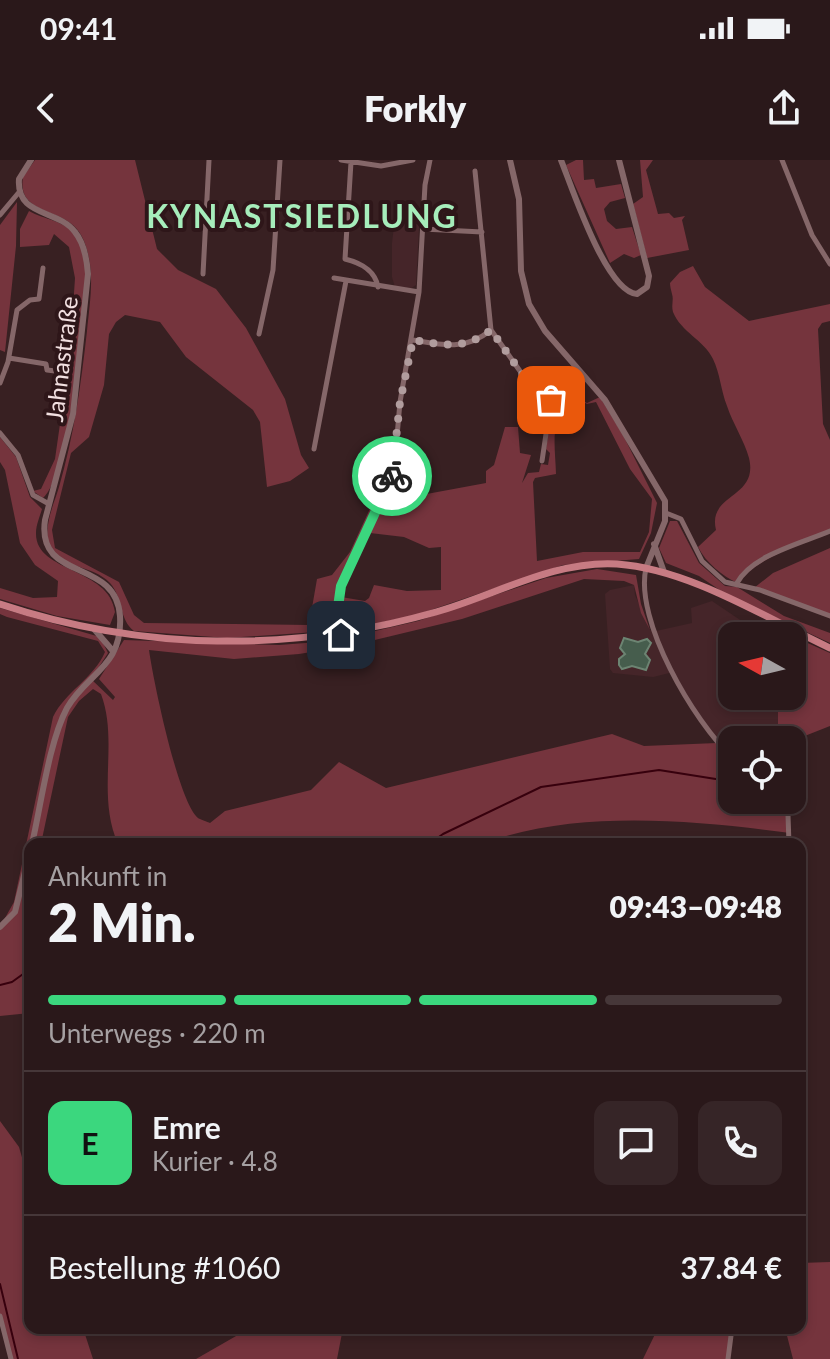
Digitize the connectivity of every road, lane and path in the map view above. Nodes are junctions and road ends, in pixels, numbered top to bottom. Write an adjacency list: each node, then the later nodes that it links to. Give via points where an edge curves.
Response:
1 (31, 160): 14 (street, via 20,176)
2 (209, 160): 20 (street)
3 (280, 160): 26 (street, via 273,270)
4 (341, 160): 11 (street)
5 (413, 160): 12 (street)
6 (430, 160): 16 (street)
7 (510, 160): 35 (street, via 529,304 611,410 661,493)
8 (561, 160): 9 (street, via 607,264 624,290 637,294 647,287 649,276)
9 (619, 160)
10 (782, 160): 18 (street, via 812,235)
11 (351, 162): 12 (street); 23 (street, via 345,259 366,268)
12 (371, 163)
13 (475, 171): 17 (street)
14 (20, 191): 15 (street); 34 (street, Jahnastraße, via 33,209 74,230 87,267 73,414)
15 (0, 215)
16 (423, 229): 17 (street); 24 (street)
17 (482, 232): 25 (street)
18 (830, 264)
19 (43, 268): 28 (street, via 39,299 17,310)
20 (203, 274)
21 (334, 278): 22 (street)
22 (346, 281): 23 (street); 32 (street)
23 (378, 287): 24 (street)
24 (419, 292): 27 (street)
25 (491, 330): 27 (street, via 454,347); 33 (street, via 532,388 551,400)
26 (259, 334)
27 (413, 340): 45 (street, via 394,471 341,586)
28 (9, 358): 29 (street, via 46,364 47,370); 30 (street)
29 (55, 371)
30 (0, 383)
31 (0, 433): 34 (street, via 18,455 33,495)
32 (314, 449)
33 (542, 461)
34 (49, 504): 44 (street, Jahnastraße, via 44,533 48,549 66,565 105,583 115,596)
35 (666, 513): 37 (street); 40 (street, via 681,519 708,569 729,584)
36 (830, 531): 40 (street, via 764,560)
37 (654, 544): 38 (street); 39 (street)
38 (646, 568): 39 (main road); 45 (main road, via 612,564 566,569 447,609); 48 (street, via 644,601 672,672)
39 (664, 572): 46 (main road)
40 (737, 583): 42 (street)
41 (0, 604): 43 (main road)
42 (830, 616)
43 (94, 629): 44 (main road); 47 (street)
44 (119, 633): 45 (main road, via 228,642); 47 (street)
45 (341, 635)
46 (830, 648)
47 (113, 651): 50 (street, via 62,721)
48 (718, 740)
49 (786, 814): 51 (street)
50 (33, 838)
51 (789, 838)
52 (24, 875): 53 (street, via 15,912)
53 (0, 927)
54 (0, 1316): 56 (street)
55 (731, 1334): 57 (street)
56 (11, 1359)
57 (728, 1359)

